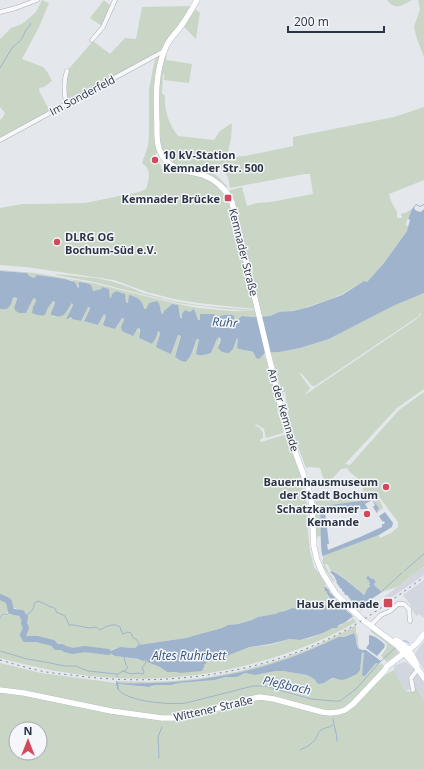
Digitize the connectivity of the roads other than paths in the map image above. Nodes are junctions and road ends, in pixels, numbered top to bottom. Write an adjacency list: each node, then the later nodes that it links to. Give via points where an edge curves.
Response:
1 (37, 0): 4 (street)
2 (115, 0): 5 (street, via 103,27)
3 (197, 0): 6 (main road, Kemnader Straße)
4 (0, 12)
5 (92, 40)
6 (164, 50): 8 (street, Im Sonderfeld); 10 (main road, Kemnader Straße, via 156,88 160,152 166,161 180,170 204,175 219,184 230,199)
7 (67, 71): 8 (street, via 64,78)
8 (66, 103): 9 (street, Im Sonderfeld)
9 (0, 140)
10 (271, 364): 12 (main road, An der Kemnade, via 282,412 311,498 317,560 336,594)
11 (410, 621): 12 (street, via 409,609 404,604 398,604 381,614)
12 (371, 625): 15 (main road, An der Kemnade)
13 (424, 634): 15 (main road, Wittener Straße)
14 (424, 638): 15 (main road, Wittener Straße, via 418,646)
15 (407, 653): 16 (main road, An der Kemnade); 18 (main road, Wittener Straße, via 386,667 353,704 345,710 330,713 260,697 192,715 162,718)
16 (418, 669): 17 (main road, An der Kemnade); 19 (street, via 411,678)
17 (424, 678)
18 (0, 690)
19 (413, 690)

